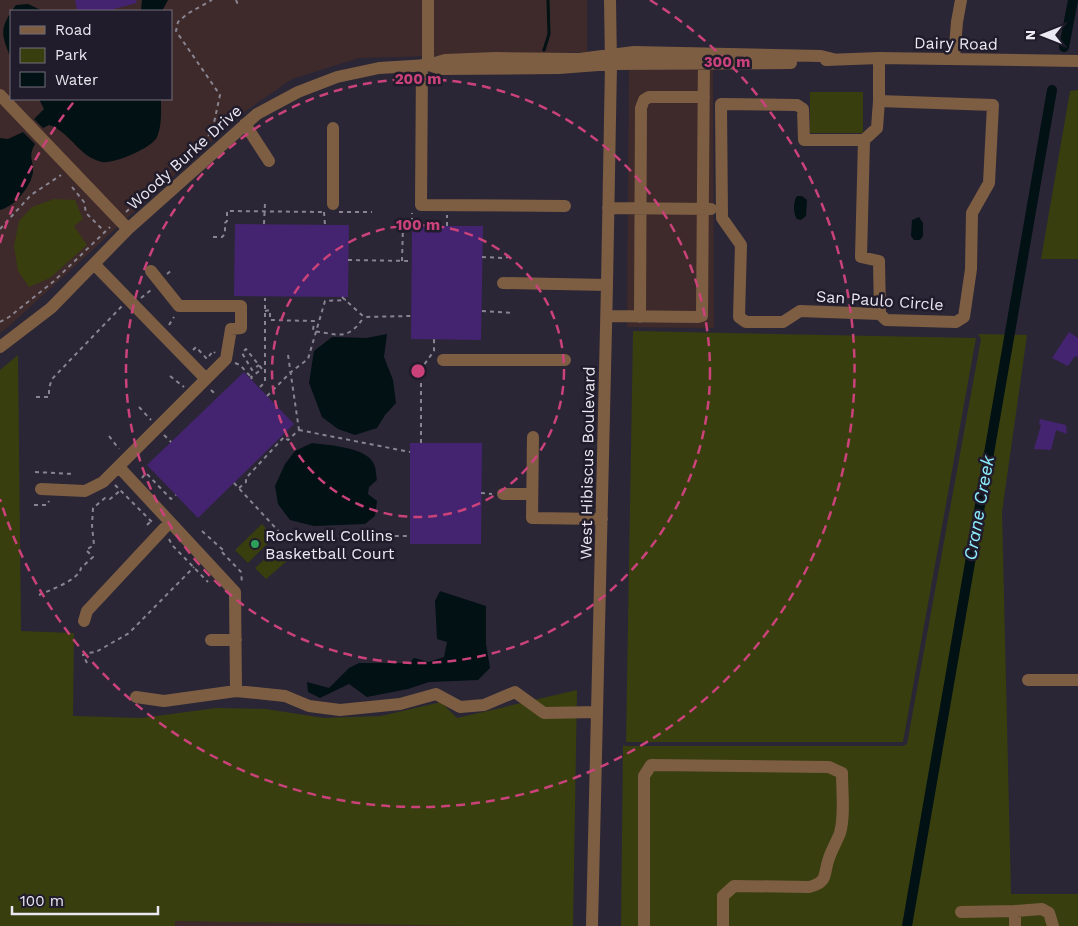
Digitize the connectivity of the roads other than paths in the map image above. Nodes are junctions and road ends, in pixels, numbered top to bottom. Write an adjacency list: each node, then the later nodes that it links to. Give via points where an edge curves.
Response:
1 (428, 0): 9 (street)
2 (610, 0): 6 (street, West Hibiscus Boulevard)
3 (961, 0): 7 (street)
4 (704, 58): 5 (street, Dairy Road, via 816,62); 6 (street, Dairy Road); 11 (street)
5 (878, 58): 7 (street, Dairy Road); 12 (street)
6 (611, 59): 9 (street, Woody Burke Drive, via 559,68 441,69); 18 (street, West Hibiscus Boulevard)
7 (954, 59): 8 (street, Dairy Road)
8 (1078, 61)
9 (425, 65): 13 (street, Woody Burke Drive, via 379,68 337,77 298,92); 17 (street, via 421,205)
10 (0, 96): 23 (street)
11 (704, 97): 19 (street, via 649,98 642,103); 20 (street)
12 (879, 101): 15 (street, via 877,128); 28 (street, San Paulo Circle, via 993,105 989,183 972,213 971,269 964,317 956,322 886,320)
13 (245, 124): 16 (street); 23 (street, Woody Burke Drive)
14 (333, 128): 21 (street)
15 (864, 140): 22 (street, San Paulo Circle, via 804,140 803,109 797,105 721,104); 28 (street, via 861,257 879,261)
16 (269, 161)
17 (565, 206)
18 (608, 208): 19 (street); 27 (street, West Hibiscus Boulevard)
19 (640, 208): 20 (street); 30 (street)
20 (703, 208): 22 (street); 30 (street, via 702,316)
21 (330, 209)
22 (722, 209): 28 (street, San Paulo Circle, via 722,218 741,246 739,316 746,322 783,322 800,311)
23 (128, 229): 24 (street, Woody Burke Drive)
24 (94, 264): 31 (street, Woody Burke Drive, via 51,308); 34 (street)
25 (151, 271): 34 (street, via 179,306 241,306 242,328 231,329 226,359)
26 (504, 283): 27 (street)
27 (608, 285): 29 (street, West Hibiscus Boulevard)
28 (880, 314)
29 (607, 316): 30 (street); 40 (street, West Hibiscus Boulevard)
30 (640, 316)
31 (0, 347)
32 (443, 360): 33 (street)
33 (565, 360)
34 (207, 383): 36 (street, via 192,393)
35 (534, 437): 39 (street)
36 (119, 467): 37 (street, via 103,482 85,491); 41 (street)
37 (41, 489)
38 (503, 494): 39 (street)
39 (532, 494): 40 (street, via 532,518)
40 (602, 518): 49 (street, West Hibiscus Boulevard)
41 (170, 522): 42 (street, via 87,611); 44 (street, via 235,592)
42 (84, 621)
43 (211, 640): 44 (street)
44 (236, 640): 47 (street)
45 (1028, 680): 46 (street)
46 (1078, 680)
47 (236, 692): 48 (street, via 164,701); 49 (street, via 285,696 310,706 340,710 400,704 436,694 460,708 484,705 515,692 544,713)
48 (136, 697)
49 (597, 712): 52 (street, West Hibiscus Boulevard)
50 (1014, 911): 51 (street); 55 (street); 56 (street, via 1042,910 1050,914)
51 (961, 912)
52 (592, 926)
53 (644, 926): 54 (street, via 644,776 651,765 829,767 842,773 842,822 824,879 809,887 734,886 724,896)
54 (723, 926)
55 (1015, 926)
56 (1052, 926)

